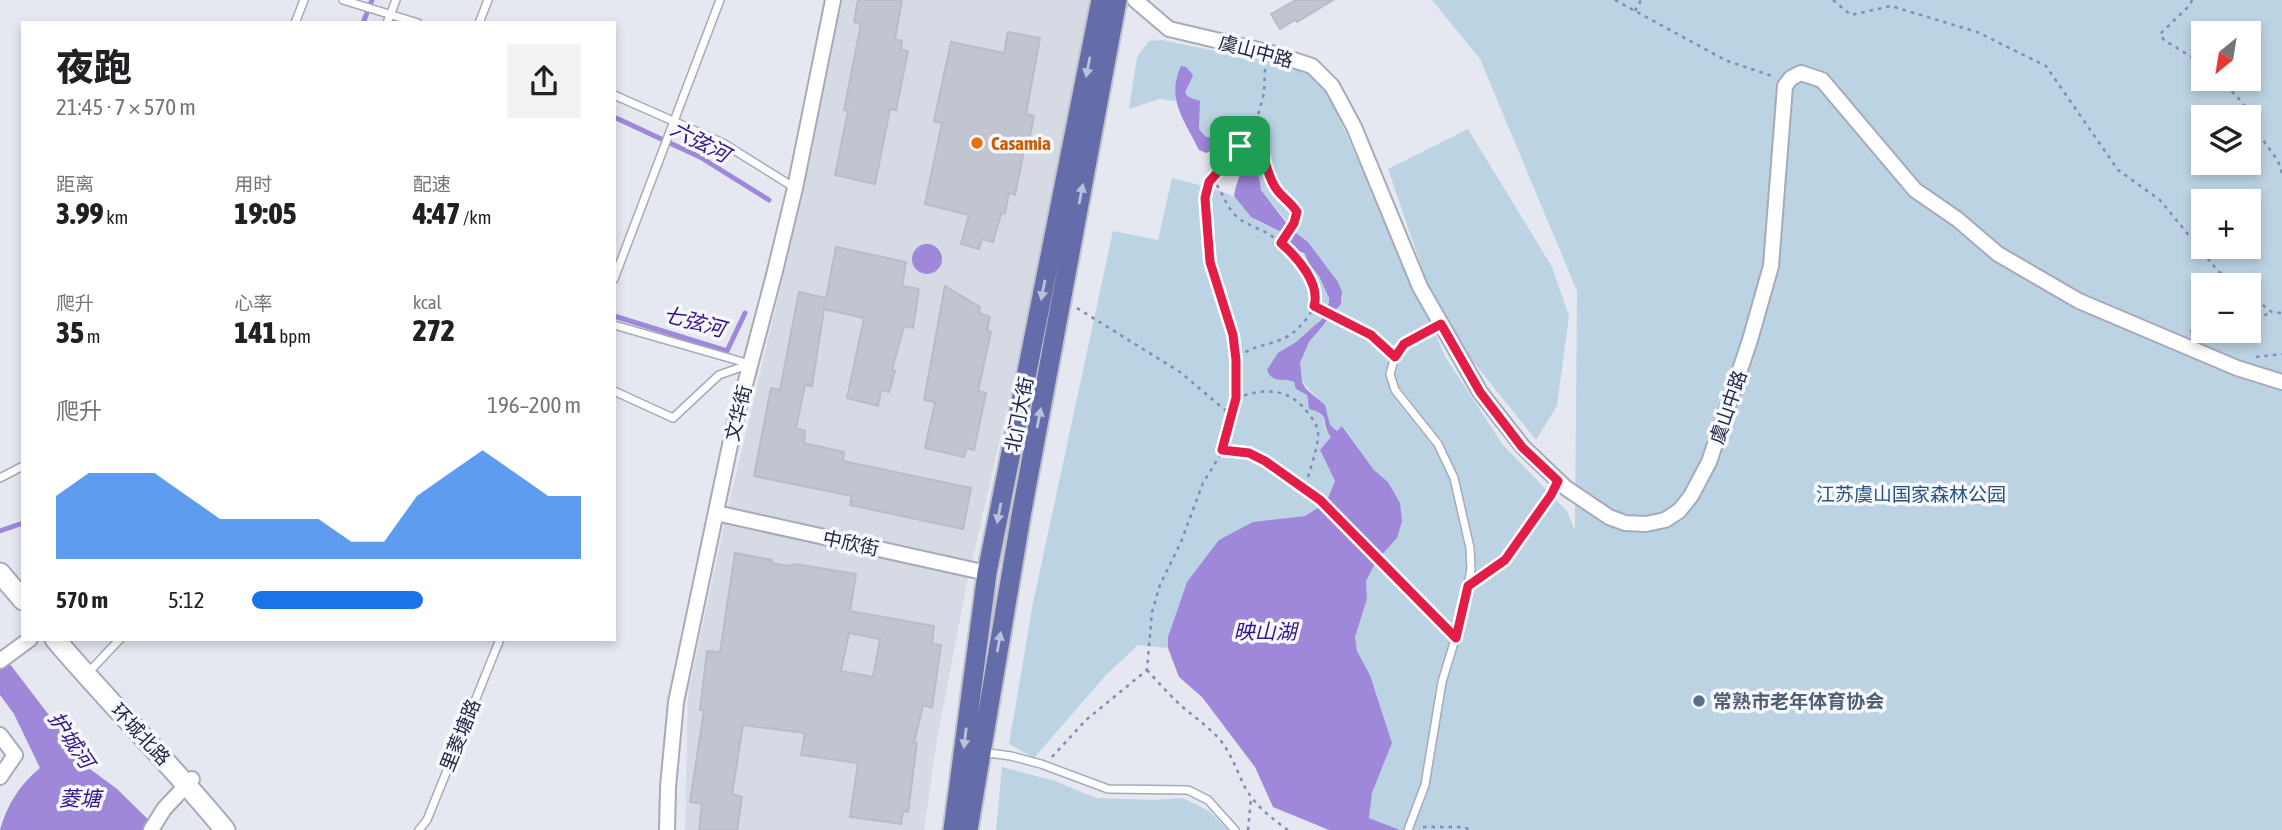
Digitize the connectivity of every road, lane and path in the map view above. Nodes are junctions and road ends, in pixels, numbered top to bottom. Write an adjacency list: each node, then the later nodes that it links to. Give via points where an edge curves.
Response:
1 (304, 0): 16 (lane)
2 (343, 0): 15 (lane)
3 (396, 0): 15 (lane)
4 (488, 0): 17 (lane)
5 (720, 0): 23 (lane)
6 (833, 0): 27 (street, 文华街)
7 (1101, 0): 54 (main road, 北门大街, one-way to 54)
8 (1117, 0): 31 (main road, 北门大街, one-way to 8)
9 (1135, 0): 18 (street, 虞山中路, via 1170,29)
10 (1615, 0): 14 (path)
11 (1641, 0): 14 (path)
12 (1833, 0): 29 (path, via 1851,15 1891,5 1964,28 2046,66 2118,170 2160,200)
13 (2192, 0): 19 (path, via 2160,34)
14 (1635, 11): 20 (path, via 1725,60 1777,78)
15 (388, 19)
16 (296, 21)
17 (480, 21)
18 (1268, 52): 24 (path, via 1262,104); 37 (street, 虞山中路, via 1311,66 1332,86 1354,127 1420,287)
19 (2191, 57)
20 (1791, 78): 42 (street, via 1801,73 1822,80 1915,190 1998,254 2080,301 2236,368); 49 (street, 虞山中路, via 1783,102 1771,266 1709,461 1690,496 1665,520 1625,523)
21 (2231, 91): 25 (path, via 2252,117)
22 (616, 96): 23 (lane)
23 (675, 121): 27 (lane, via 723,143); 30 (lane)
24 (1251, 125): 26 (path, via 1240,146); 28 (path, via 1275,187 1297,212)
25 (2282, 173)
26 (1209, 182): 28 (path, via 1216,184 1235,215); 40 (path, via 1205,198 1210,262)
27 (794, 188): 41 (street, 文华街)
28 (1281, 243): 33 (path, via 1311,280)
29 (2221, 273)
30 (616, 274)
31 (1061, 298): 45 (path, via 1180,372); 68 (main road, 北门大街, one-way to 31)
32 (2261, 304): 34 (path)
33 (1314, 306): 39 (path, via 1371,335); 40 (path, via 1288,338 1250,349)
34 (2272, 312): 35 (path); 36 (path)
35 (2282, 313)
36 (2261, 317)
37 (1441, 324): 39 (lane, via 1404,344); 49 (street, 虞山中路, via 1480,392 1522,447)
38 (616, 326): 41 (lane)
39 (1395, 357): 56 (lane, via 1390,374 1395,390 1438,444 1454,478 1470,548)
40 (1236, 360): 44 (path)
41 (750, 364): 43 (lane, via 719,375 673,418); 51 (street, 文华街)
42 (2282, 382)
43 (616, 392)
44 (1236, 398): 45 (path); 50 (path, via 1272,390 1286,394 1300,402 1317,424 1318,438)
45 (1232, 416): 46 (path)
46 (1222, 450): 50 (path, via 1249,453); 65 (path, via 1160,585 1150,624)
47 (21, 467): 48 (lane)
48 (0, 478)
49 (1558, 481): 56 (path, via 1505,560)
50 (1304, 490): 58 (path, via 1320,500)
51 (716, 513): 54 (street, 中欣街); 78 (street, 文华街, via 676,702)
52 (0, 560): 55 (main road)
53 (0, 573): 57 (main road)
54 (987, 573): 79 (main road, 北门大街, one-way to 79)
55 (21, 584)
56 (1468, 586): 58 (lane)
57 (21, 598)
58 (1456, 638): 73 (lane, via 1442,682 1425,785)
59 (27, 641): 64 (street)
60 (57, 641): 66 (main road, 环城北路)
61 (70, 641): 66 (main road, 环城北路)
62 (118, 641): 66 (lane)
63 (499, 641): 77 (lane, 里菱塘路)
64 (0, 662)
65 (1147, 670): 69 (path); 72 (path, via 1221,742)
66 (90, 672): 71 (main road, 环城北路)
67 (0, 735): 70 (street, via 15,755)
68 (980, 752): 69 (lane); 80 (main road, 北门大街)
69 (1041, 764): 81 (lane, via 1108,789 1188,790 1208,800)
70 (0, 777)
71 (190, 780): 74 (street); 75 (main road, 环城北路); 76 (main road, 环城北路)
72 (1251, 798): 82 (path); 83 (path)
73 (1408, 829): 84 (path)
74 (150, 830)
75 (225, 830)
76 (238, 830)
77 (419, 830)
78 (667, 830)
79 (953, 830)
80 (968, 830)
81 (1236, 830)
82 (1248, 830)
83 (1288, 830)
84 (1470, 830)

